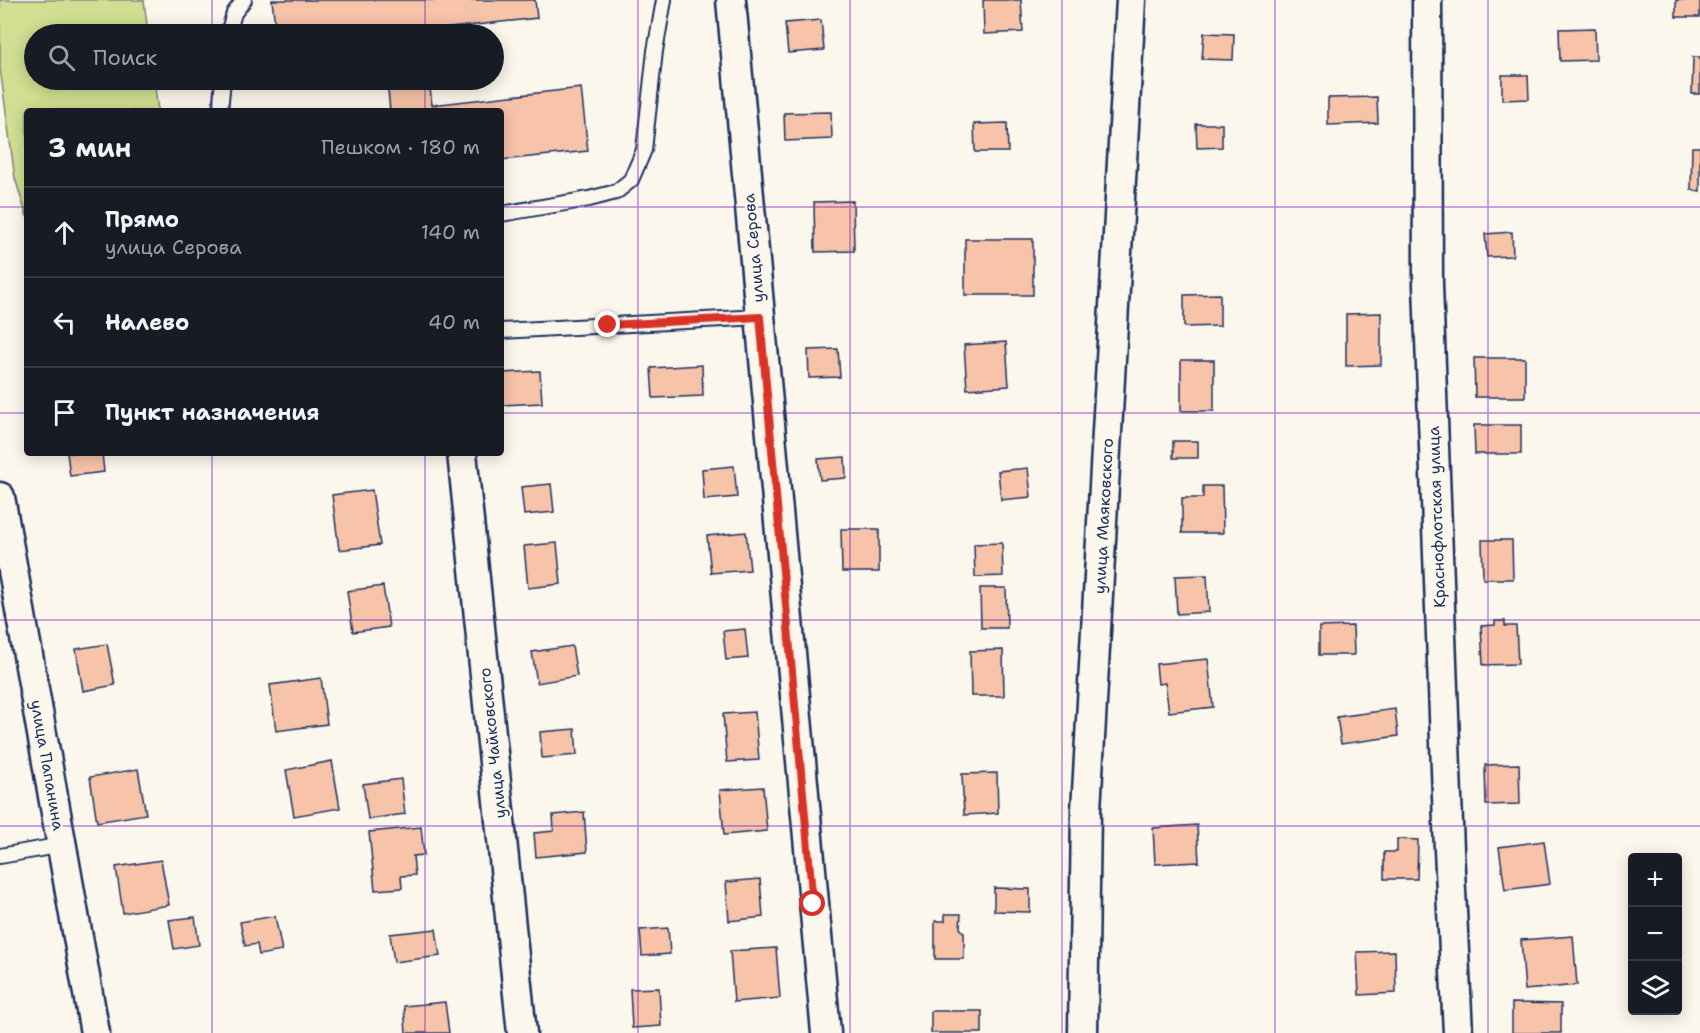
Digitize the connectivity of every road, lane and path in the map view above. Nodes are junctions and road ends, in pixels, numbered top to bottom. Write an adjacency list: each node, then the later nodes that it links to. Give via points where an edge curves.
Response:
1 (244, 0): 6 (lane)
2 (664, 0): 9 (lane, via 644,150 631,180 616,192)
3 (731, 0): 10 (street, улица Серова)
4 (1131, 0): 19 (street, улица Маяковского, via 1086,810)
5 (1426, 0): 20 (street, Краснофлотская улица, via 1428,285)
6 (231, 24)
7 (222, 90): 8 (lane)
8 (220, 108)
9 (504, 213)
10 (760, 317): 11 (lane); 18 (street, улица Серова)
11 (504, 331)
12 (462, 456): 17 (street, улица Чайковского)
13 (0, 497): 14 (street, улица Папанина)
14 (63, 845): 15 (lane); 16 (street, улица Папанина)
15 (0, 856)
16 (95, 1033)
17 (522, 1033)
18 (826, 1033)
19 (1083, 1033)
20 (1458, 1033)

